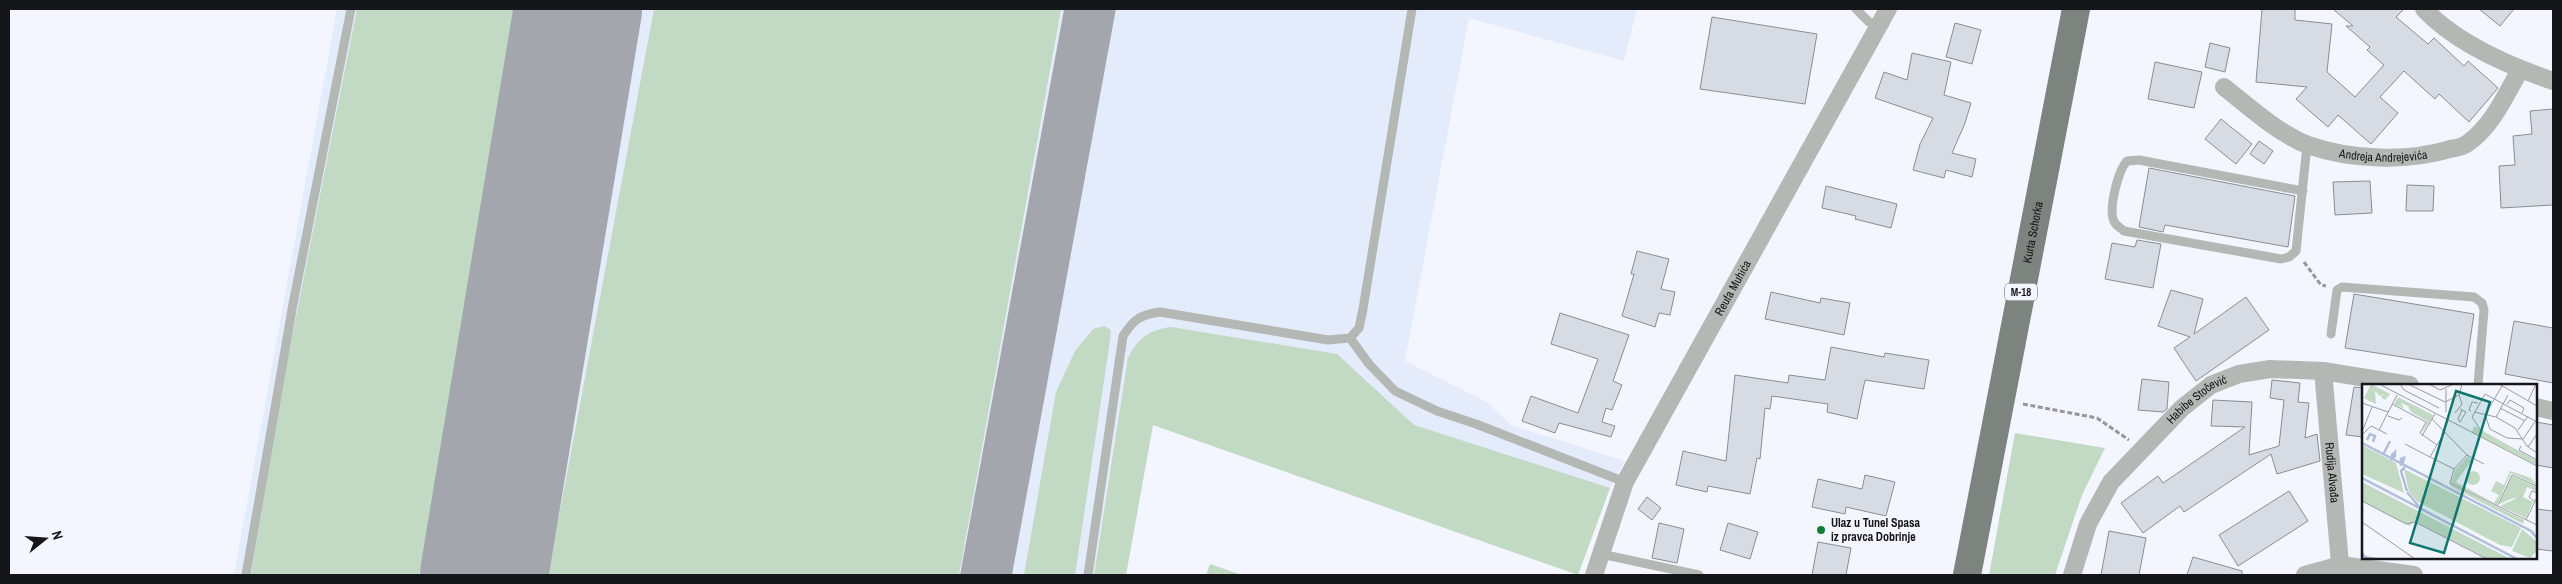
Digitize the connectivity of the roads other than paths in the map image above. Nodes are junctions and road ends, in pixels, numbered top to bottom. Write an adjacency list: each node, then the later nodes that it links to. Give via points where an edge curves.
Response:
1 (351, 9): 23 (lane, via 293,304)
2 (1412, 9): 14 (lane, via 1363,309 1358,328)
3 (1856, 9): 7 (lane)
4 (1888, 9): 7 (street, Reufa Muhića)
5 (2076, 9): 27 (main road, Kurta Schorka / M-18)
6 (2424, 9): 8 (street, via 2474,46)
7 (1878, 26): 20 (street, Reufa Muhića)
8 (2520, 70): 9 (street); 11 (street, Andreja Andrejevića, via 2490,124 2466,145 2433,154 2393,158)
9 (2553, 81)
10 (2224, 87): 11 (street, Andreja Andrejevića, via 2262,118)
11 (2308, 145): 12 (lane)
12 (2303, 191): 12 (lane, via 2296,251 2281,258 2124,231 2115,224 2112,213 2120,169 2126,161 2139,160)
13 (2331, 334): 17 (lane, via 2337,290 2342,287 2474,297 2482,303 2484,310)
14 (1350, 338): 20 (lane, via 1368,364 1395,391 1437,411); 24 (lane, via 1328,340 1160,312 1146,314 1132,322 1123,336)
15 (2323, 371): 16 (street, Habibe Stočević); 22 (street, Rudija Alvađa); 28 (street, Habibe Stočević, via 2270,368 2240,374 2211,385 2182,408 2111,482 2088,524)
16 (2404, 384)
17 (2478, 384)
18 (2537, 407): 19 (street)
19 (2553, 411)
20 (1625, 482): 21 (street, Reufa Muhića)
21 (1601, 554): 25 (street, Reufa Muhića); 26 (lane)
22 (2341, 570): 29 (street); 30 (street)
23 (246, 575)
24 (1088, 575)
25 (1594, 575)
26 (1699, 575)
27 (1967, 575)
28 (2072, 575)
29 (2305, 575)
30 (2414, 575)

